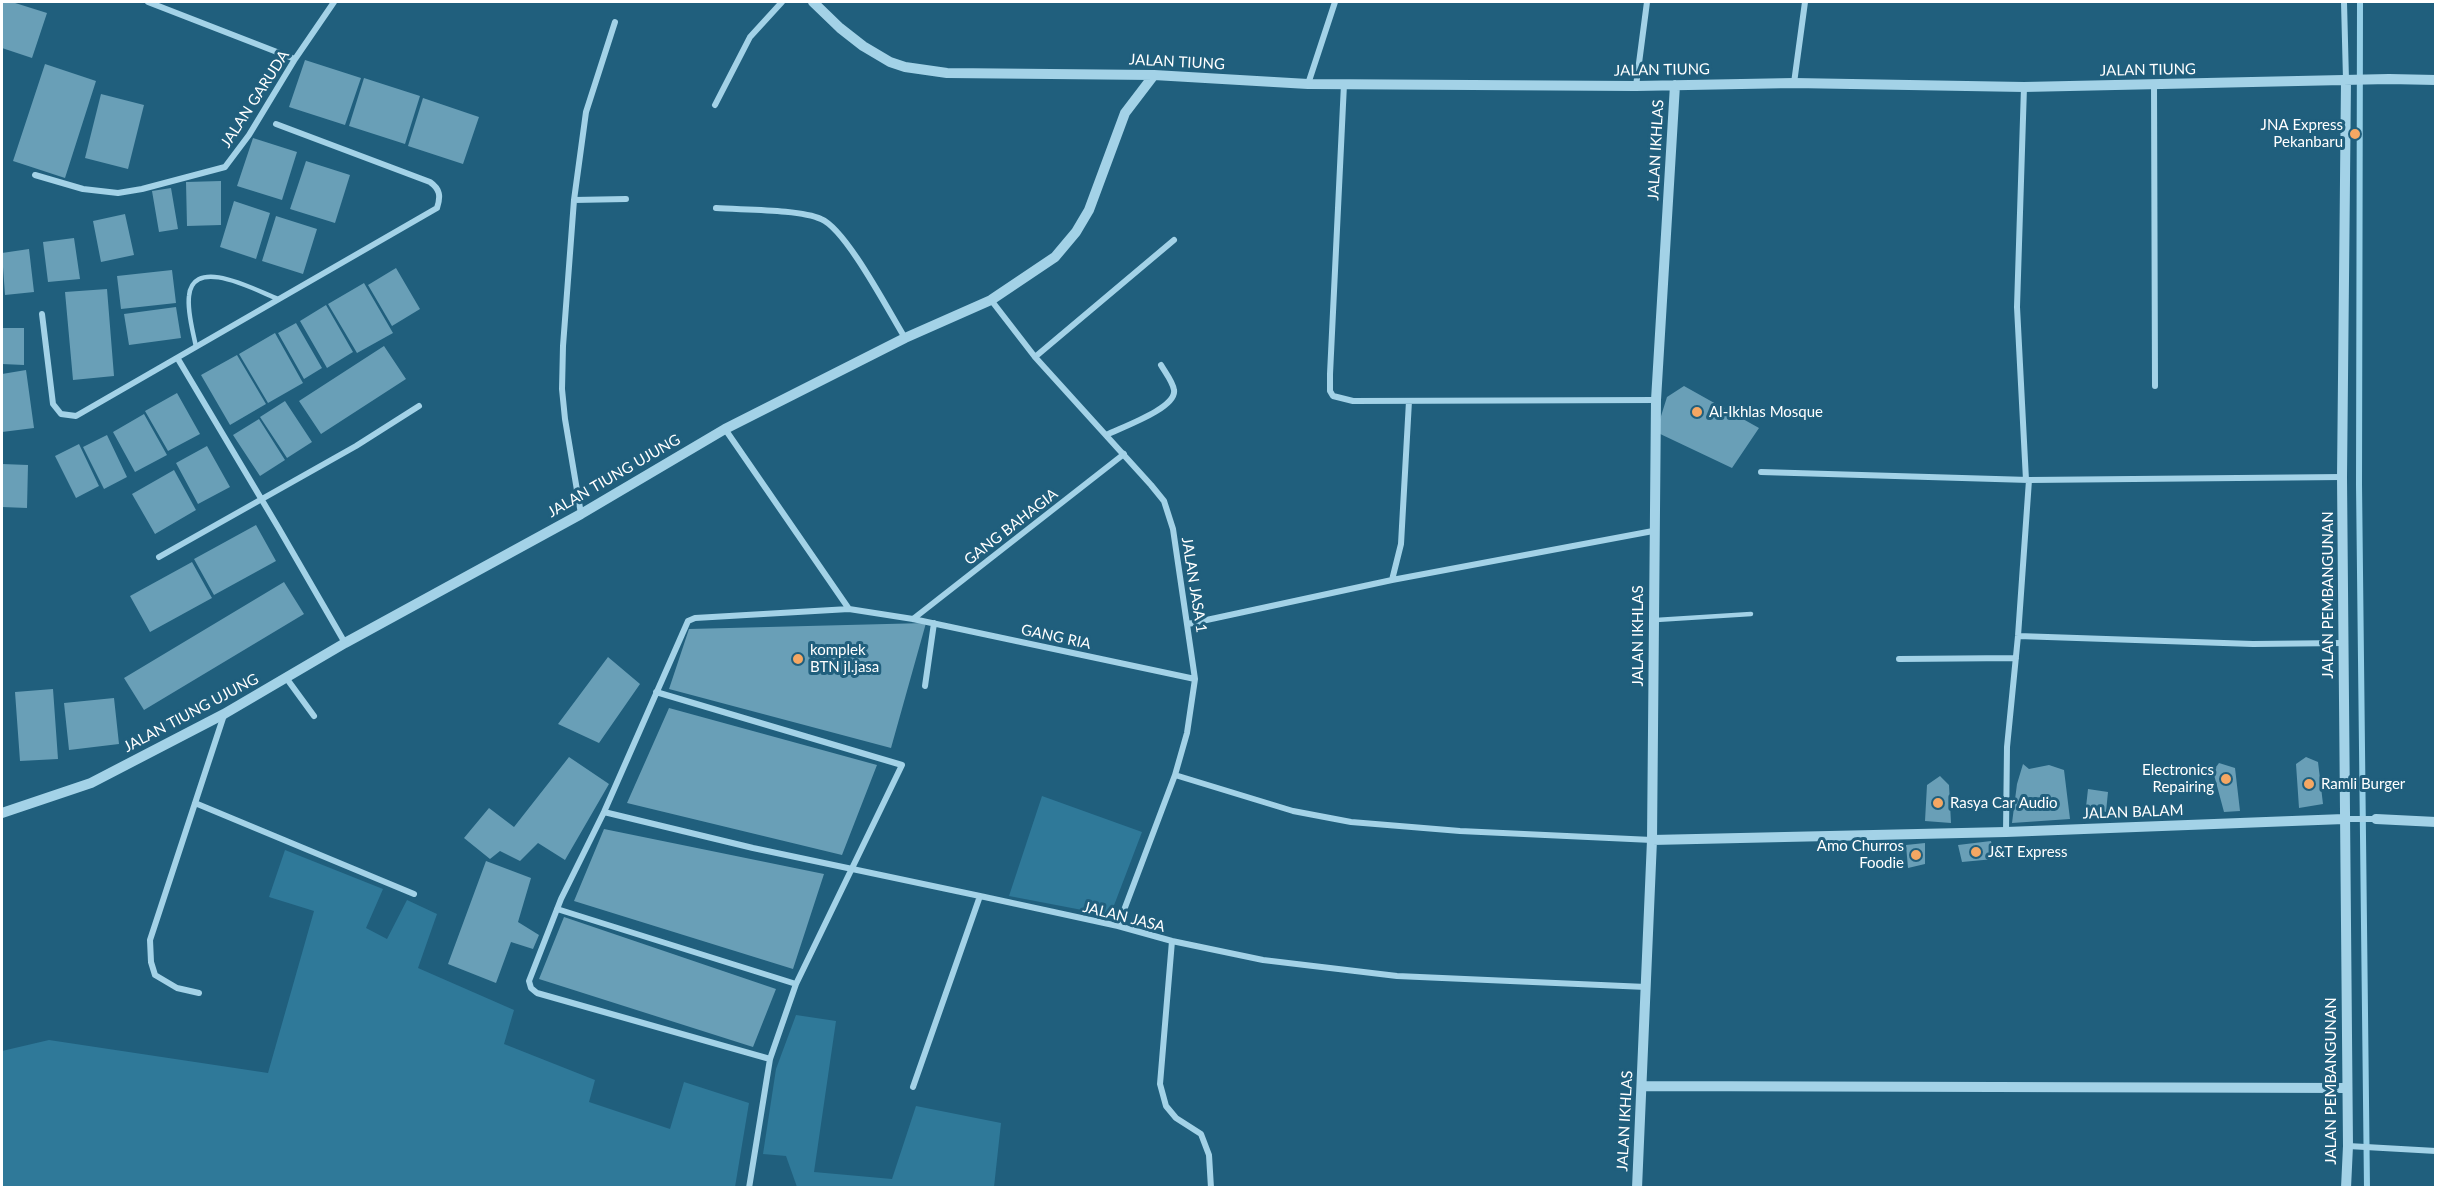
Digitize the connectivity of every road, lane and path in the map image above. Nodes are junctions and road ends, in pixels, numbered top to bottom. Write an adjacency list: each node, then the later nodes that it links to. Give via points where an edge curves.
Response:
1 (148, 2): 10 (street)
2 (334, 2): 10 (street, JALAN GARUDA)
3 (782, 2): 21 (street, via 750,37)
4 (813, 2): 11 (street, JALAN TIUNG, via 863,46 905,67 947,73)
5 (1335, 2): 15 (street)
6 (1647, 2): 18 (street)
7 (1805, 2): 14 (street)
8 (2344, 2): 13 (street, JALAN PEMBANGUNAN)
9 (615, 22): 25 (street, via 586,112)
10 (295, 59): 23 (street, JALAN GARUDA, via 225,167 118,193 83,189)
11 (1154, 75): 15 (street, JALAN TIUNG); 29 (street, JALAN TIUNG UJUNG, via 1125,113 1089,210 1076,232 1055,257)
12 (2436, 80): 13 (street, JALAN TIUNG)
13 (2349, 81): 17 (street, JALAN TIUNG); 44 (street, JALAN PEMBANGUNAN)
14 (1794, 83): 19 (street, JALAN TIUNG); 20 (street, JALAN TIUNG)
15 (1308, 84): 16 (street, JALAN TIUNG)
16 (1344, 84): 18 (street, JALAN TIUNG); 38 (street, via 1330,391 1337,398 1353,401)
17 (2154, 84): 20 (street, JALAN TIUNG); 36 (street)
18 (1636, 86): 19 (street, JALAN TIUNG)
19 (1675, 86): 37 (street, JALAN IKHLAS)
20 (2024, 87): 45 (street, via 2017,307)
21 (715, 105)
22 (276, 124): 28 (street, via 430,182 440,195 437,207)
23 (34, 175)
24 (626, 199): 25 (street)
25 (574, 200): 47 (street, via 562,389)
26 (717, 208): 31 (street, via 822,219 841,233)
27 (1174, 240): 33 (street)
28 (278, 299): 32 (street); 32 (lane, via 230,280 199,278 190,288 188,298)
29 (991, 300): 31 (street, JALAN TIUNG UJUNG); 33 (street, JALAN JASA 1)
30 (42, 314): 34 (street, via 53,404 61,414 76,416)
31 (905, 338): 40 (street, JALAN TIUNG UJUNG)
32 (196, 347): 34 (street)
33 (1035, 357): 41 (street, JALAN JASA 1)
34 (178, 359): 46 (street)
35 (1161, 365): 41 (street, via 1174,388 1173,398 1166,406)
36 (2155, 386)
37 (1656, 400): 38 (street); 48 (street, JALAN IKHLAS)
38 (1409, 401): 50 (street, via 1401,543)
39 (419, 406): 46 (street)
40 (725, 429): 47 (street, JALAN TIUNG UJUNG); 51 (street)
41 (1106, 435): 42 (street, JALAN JASA 1)
42 (1124, 454): 53 (street, GANG BAHAGIA); 56 (street, JALAN JASA 1, via 1164,501 1173,529)
43 (1761, 472): 45 (street)
44 (2342, 477): 45 (street); 59 (street, JALAN PEMBANGUNAN)
45 (2028, 480): 57 (street)
46 (261, 498): 49 (street); 58 (street)
47 (581, 514): 58 (street, JALAN TIUNG UJUNG)
48 (1653, 531): 50 (street); 54 (street, JALAN IKHLAS)
49 (159, 557)
50 (1392, 580): 56 (street)
51 (849, 609): 53 (street, GANG RIA); 65 (street, GANG RIA, via 687,621)
52 (1751, 614): 54 (lane)
53 (913, 619): 55 (street, GANG RIA)
54 (1653, 620): 76 (street, JALAN IKHLAS)
55 (934, 623): 63 (street, GANG RIA); 64 (street)
56 (1188, 624): 63 (street, JALAN JASA 1)
57 (2018, 636): 59 (street); 60 (street)
58 (345, 643): 62 (street, JALAN TIUNG UJUNG)
59 (2344, 643): 72 (street, JALAN PEMBANGUNAN)
60 (2016, 658): 61 (street); 75 (street, via 2007,747)
61 (1899, 659)
62 (287, 679): 66 (street, JALAN TIUNG UJUNG); 67 (street)
63 (1195, 679): 68 (street, JALAN JASA 1, via 1187,733)
64 (925, 686)
65 (656, 692): 70 (street); 77 (street, via 902,765)
66 (224, 714): 69 (street); 71 (street, JALAN TIUNG UJUNG, via 91,783)
67 (314, 716)
68 (1175, 775): 76 (street, via 1293,811 1351,822); 81 (street, JALAN JASA 1)
69 (195, 803): 78 (street); 85 (street, via 150,940 155,975 177,988)
70 (604, 812): 77 (street, JALAN JASA); 80 (street)
71 (2, 813)
72 (2346, 819): 73 (street, JALAN BALAM); 75 (street, JALAN BALAM); 89 (street, JALAN PEMBANGUNAN)
73 (2376, 819): 74 (street, JALAN BALAM)
74 (2436, 822)
75 (2006, 832): 76 (street, JALAN BALAM)
76 (1652, 840): 84 (street, JALAN IKHLAS)
77 (852, 868): 79 (street, JALAN JASA); 83 (street)
78 (414, 894)
79 (980, 896): 81 (street, JALAN JASA); 88 (street)
80 (557, 909): 83 (street); 86 (street, via 529,981 537,993)
81 (1118, 926): 82 (street, JALAN JASA)
82 (1172, 941): 84 (street, JALAN JASA, via 1263,960 1397,976); 93 (street, via 1160,1084 1166,1106 1176,1118 1201,1134 1209,1155)
83 (796, 984): 86 (street)
84 (1646, 987): 87 (street, JALAN IKHLAS)
85 (199, 993)
86 (770, 1059): 92 (street)
87 (1642, 1086): 89 (street); 94 (street, JALAN IKHLAS)
88 (913, 1087)
89 (2346, 1088): 90 (street, JALAN PEMBANGUNAN)
90 (2348, 1146): 91 (street); 95 (street, JALAN PEMBANGUNAN)
91 (2436, 1151)
92 (749, 1188)
93 (1211, 1188)
94 (1637, 1188)
95 (2346, 1188)

